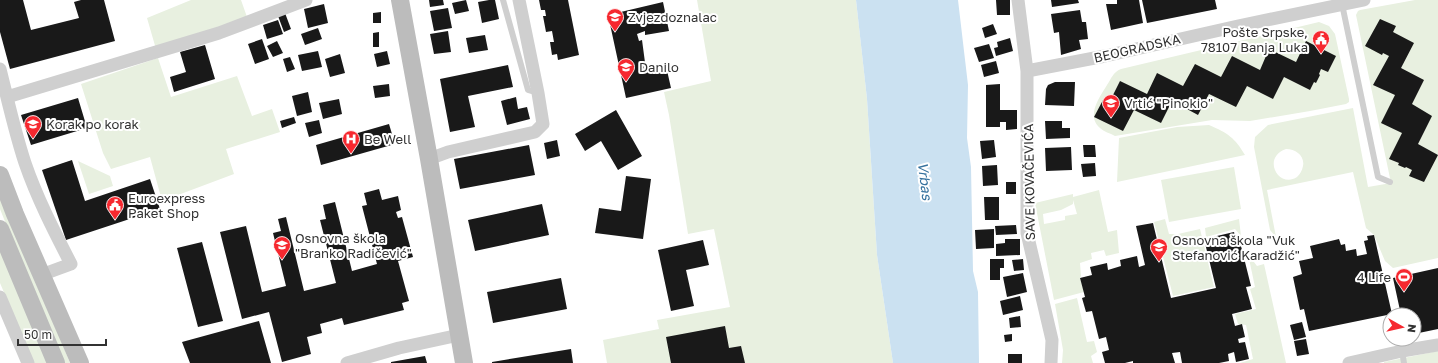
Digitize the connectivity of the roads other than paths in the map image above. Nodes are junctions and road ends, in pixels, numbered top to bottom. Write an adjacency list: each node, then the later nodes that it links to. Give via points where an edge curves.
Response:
1 (306, 0): 11 (street, via 219,33)
2 (400, 0): 12 (street)
3 (503, 0): 10 (lane, via 528,90)
4 (519, 0): 10 (street)
5 (1018, 0): 9 (street, SAVE KOVAČEVIĆA)
6 (1364, 0): 7 (street, BEOGRADSKA)
7 (1348, 2): 9 (street, BEOGRADSKA); 14 (lane, via 1378,177)
8 (0, 69): 11 (street)
9 (1026, 71): 26 (street, SAVE KOVAČEVIĆA, via 1027,233 1052,340)
10 (538, 93): 12 (street, via 543,124 535,132 448,152)
11 (7, 96): 16 (street, via 26,164 44,209 71,264)
12 (429, 159): 18 (street)
13 (0, 175): 16 (street)
14 (1390, 182)
15 (0, 229): 22 (street)
16 (41, 275): 23 (street)
17 (1, 303): 21 (street)
18 (459, 335): 24 (street); 25 (street)
19 (1438, 345): 20 (street)
20 (1403, 357): 27 (street)
21 (28, 363)
22 (56, 363)
23 (80, 363)
24 (347, 363)
25 (464, 363)
26 (1051, 363)
27 (1349, 363)

